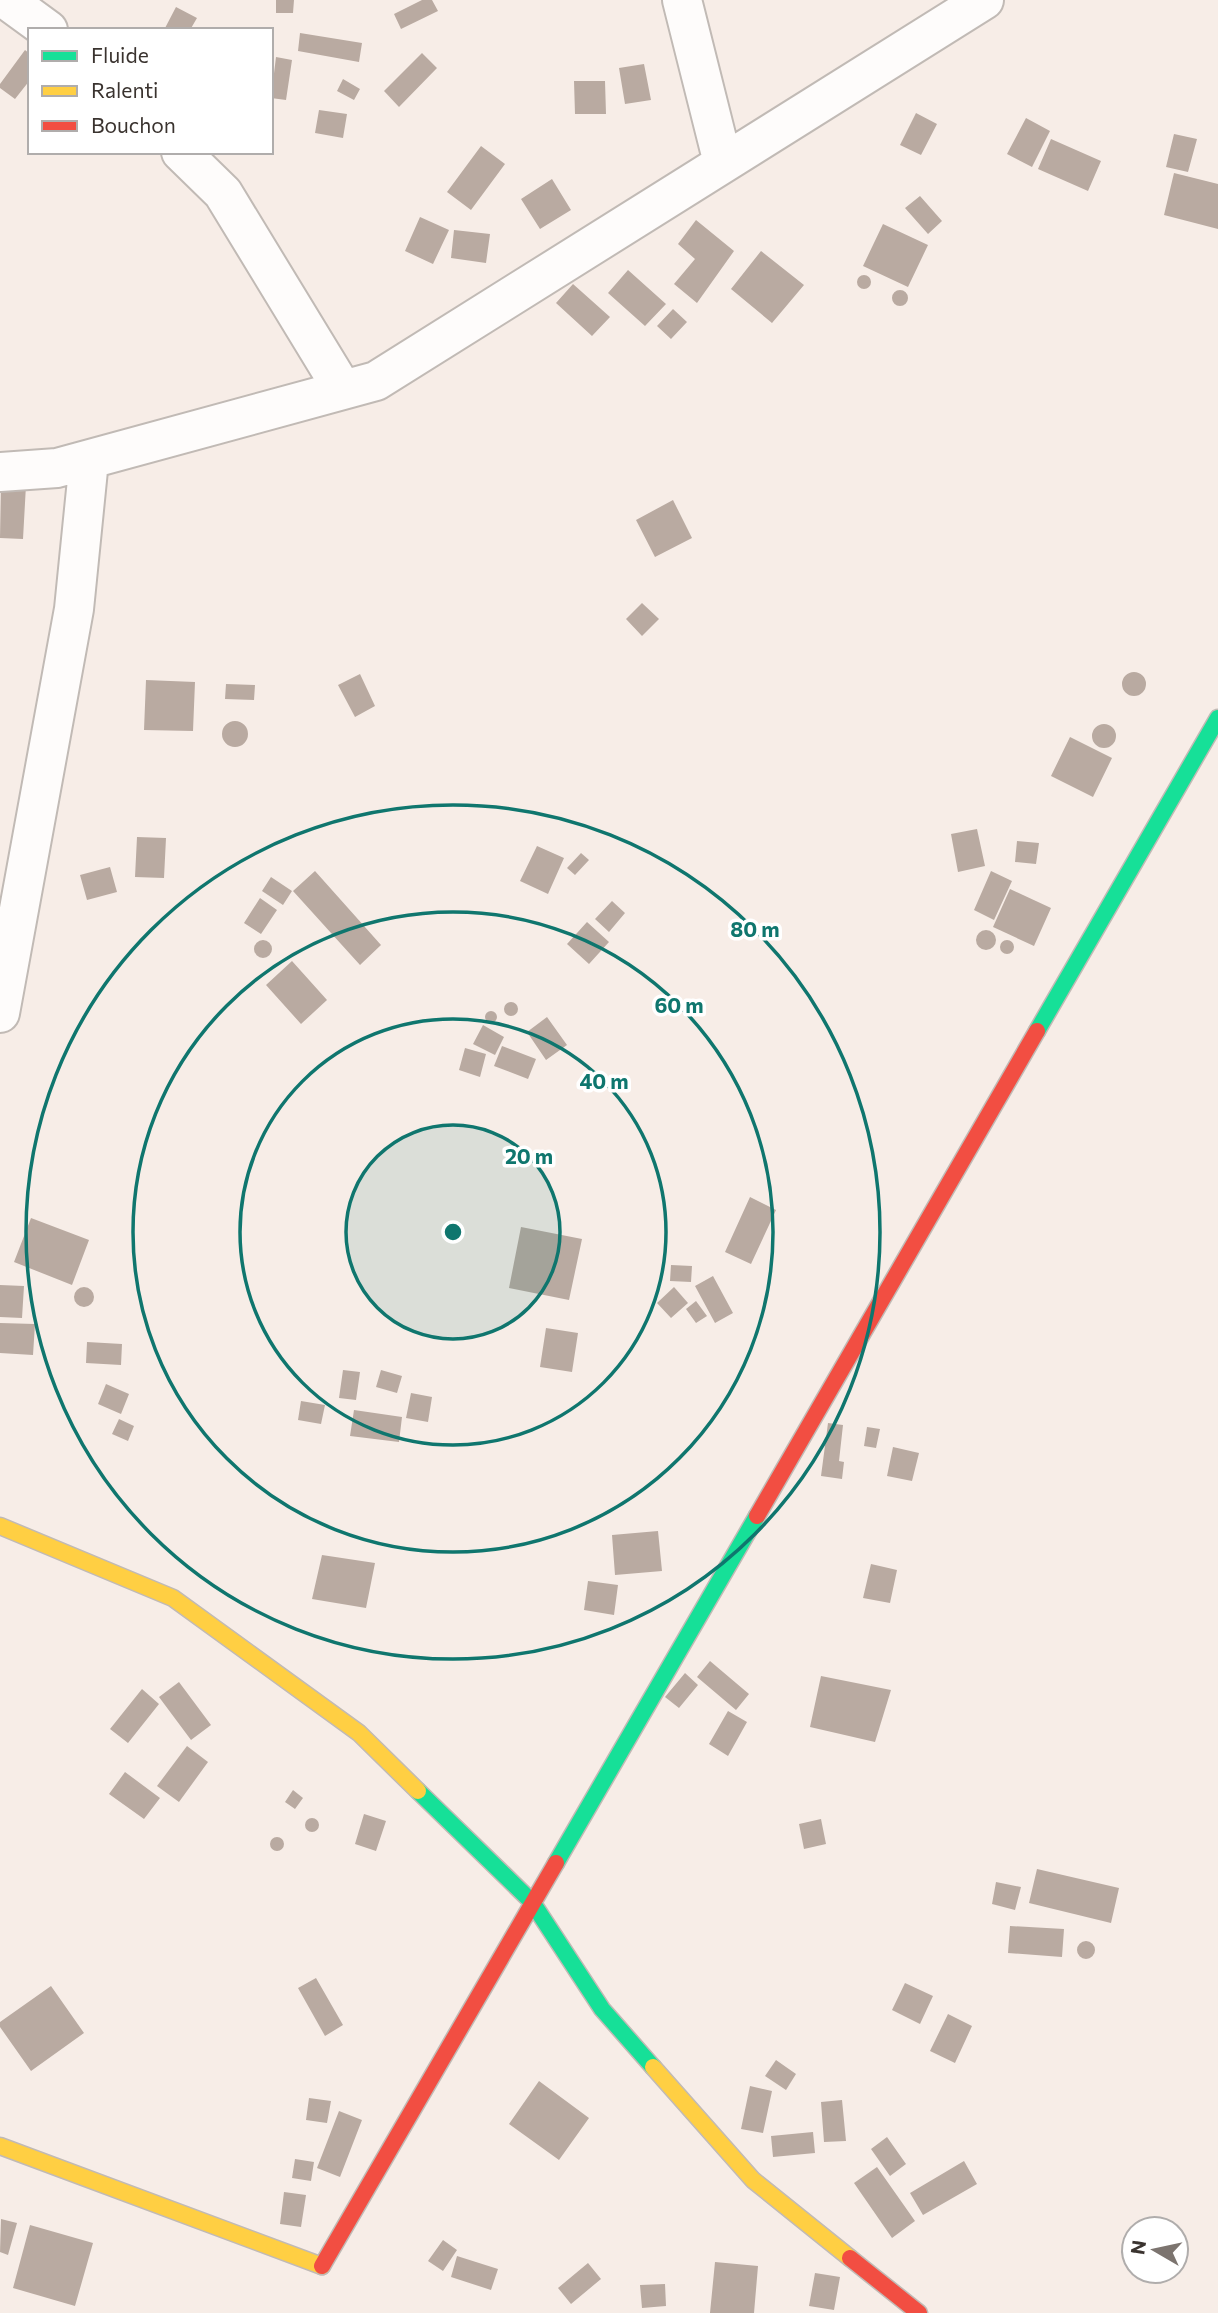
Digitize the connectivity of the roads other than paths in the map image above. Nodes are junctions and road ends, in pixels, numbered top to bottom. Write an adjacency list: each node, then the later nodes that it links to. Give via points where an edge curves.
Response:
1 (7, 0): 4 (street)
2 (682, 0): 6 (street)
3 (984, 0): 6 (street)
4 (45, 28)
5 (183, 154): 7 (street, via 223,193)
6 (723, 163): 7 (street, via 376,381)
7 (343, 390): 8 (street)
8 (89, 460): 9 (street, via 57,468); 11 (street, via 74,609)
9 (0, 472)
10 (1218, 718): 13 (street)
11 (0, 1013)
12 (0, 1526): 13 (street, via 173,1598 359,1733)
13 (532, 1902): 14 (street, via 322,2267); 15 (street, via 602,2009 753,2180)
14 (0, 2146)
15 (919, 2313)

